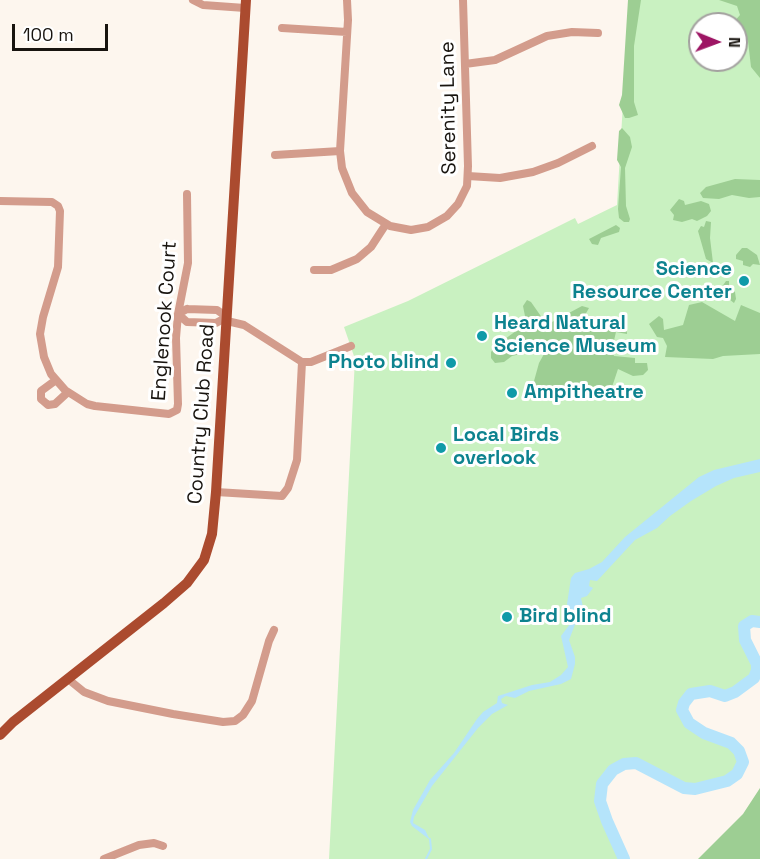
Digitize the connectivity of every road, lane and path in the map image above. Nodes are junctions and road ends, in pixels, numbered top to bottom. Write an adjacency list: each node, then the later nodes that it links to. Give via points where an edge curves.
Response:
1 (193, 0): 4 (street, via 203,5)
2 (347, 0): 6 (street)
3 (463, 0): 8 (street, Serenity Lane)
4 (246, 4): 18 (main road, Country Club Road)
5 (282, 28): 6 (street)
6 (347, 32): 10 (street)
7 (598, 33): 8 (street, via 548,36 501,58)
8 (465, 64): 12 (street, Serenity Lane)
9 (592, 146): 12 (street, via 533,172 507,177)
10 (339, 151): 11 (street); 15 (street, via 352,193 367,212)
11 (276, 155)
12 (468, 176): 15 (street, Serenity Lane, via 461,200 442,220 417,229)
13 (187, 194): 17 (street, Englenook Court, via 188,263)
14 (0, 201): 21 (street, via 52,202 60,211 58,267 40,334 44,357)
15 (386, 224): 16 (street, via 371,247 357,259 331,270)
16 (314, 270)
17 (178, 314): 18 (street, via 187,322 216,323); 18 (street, via 187,309 217,310); 22 (street, Englenook Court, via 178,392 174,414 95,406)
18 (227, 319): 20 (street, via 244,325); 23 (main road, Country Club Road)
19 (351, 346): 20 (street)
20 (302, 362): 23 (street, via 297,460 291,483 282,496)
21 (56, 380): 22 (street); 22 (street, via 41,391 41,399 48,405 55,404)
22 (68, 392)
23 (216, 492): 25 (main road, Country Club Road, via 212,534 204,560 188,582)
24 (274, 630): 25 (street, via 250,706 234,721 108,701 84,692)
25 (68, 679): 26 (main road, Country Club Road)
26 (0, 735)
27 (163, 846): 28 (street, via 139,845)
28 (104, 859)

